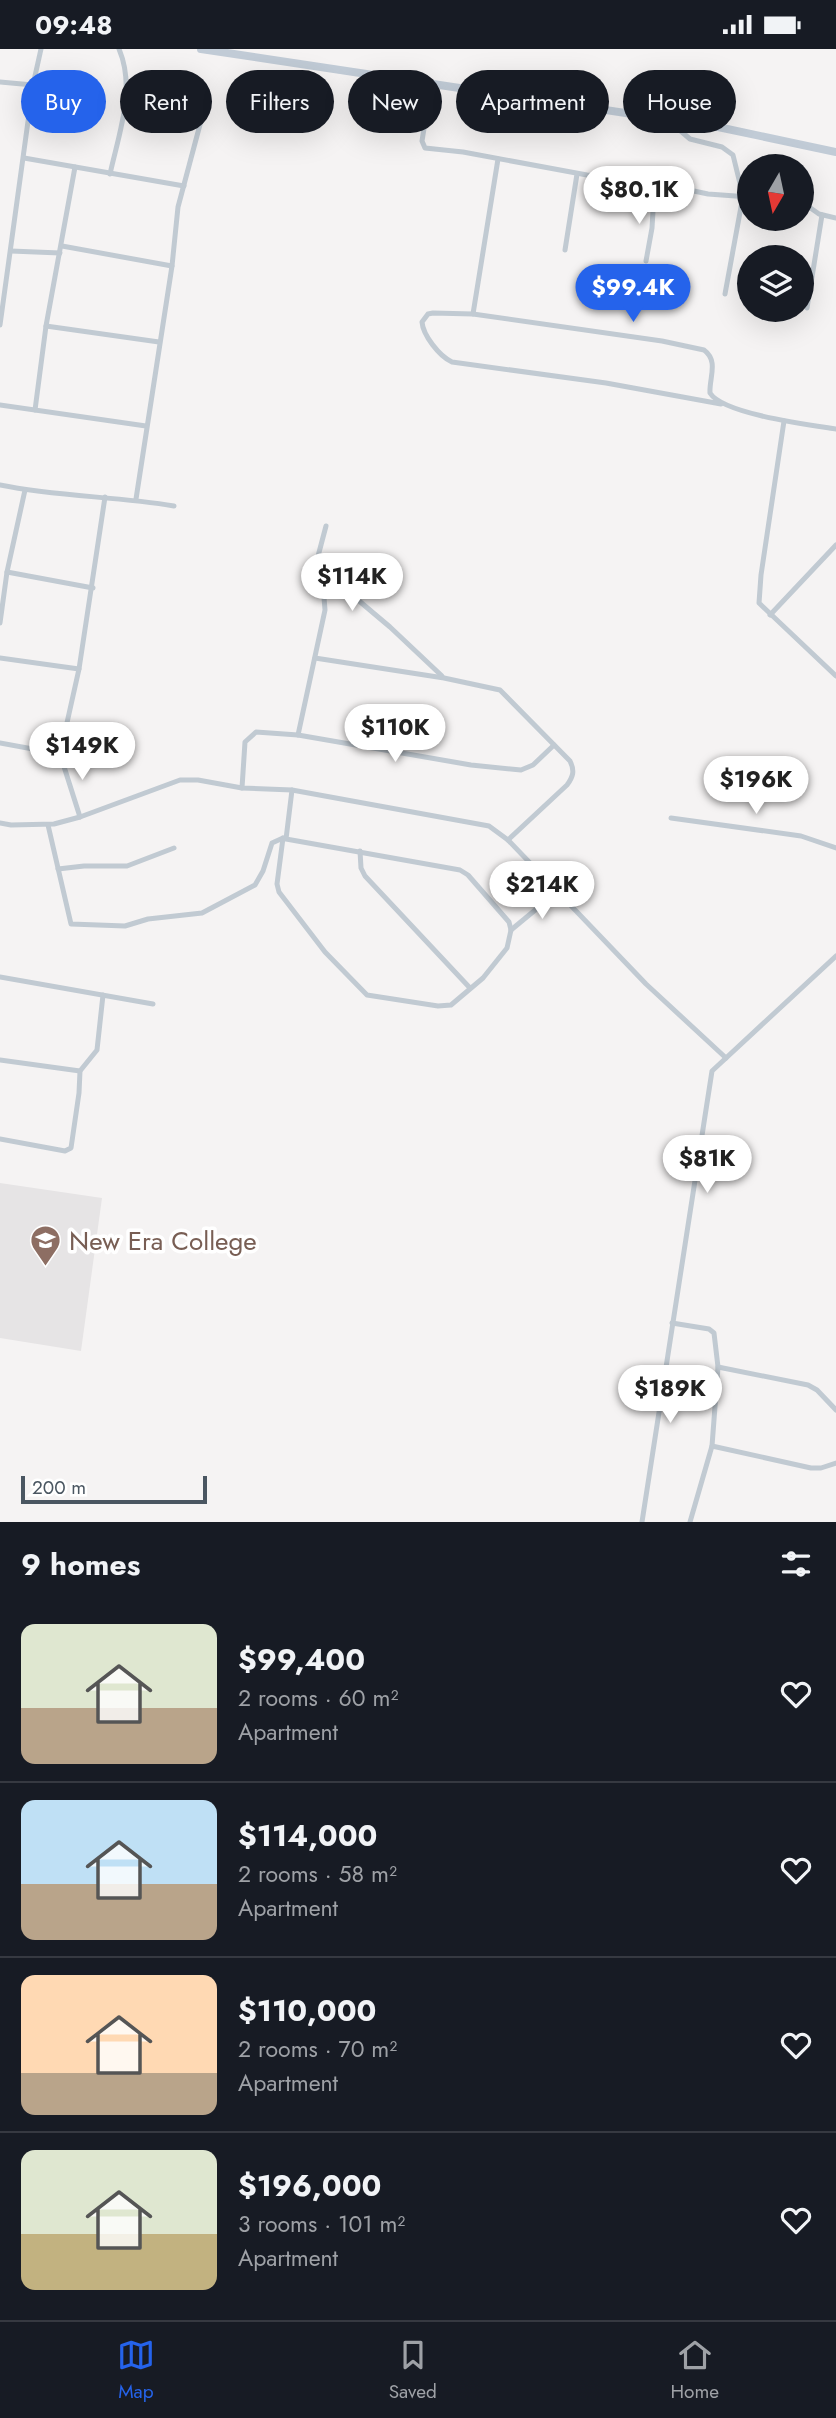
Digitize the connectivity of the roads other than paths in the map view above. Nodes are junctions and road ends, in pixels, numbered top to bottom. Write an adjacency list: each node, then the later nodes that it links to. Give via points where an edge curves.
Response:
1 (41, 49): 4 (street)
2 (119, 49): 5 (street)
3 (201, 49): 6 (street)
4 (36, 70)
5 (125, 70)
6 (348, 71)
7 (0, 82): 8 (street)
8 (21, 84)
9 (442, 86): 10 (street)
10 (623, 113)
11 (120, 129): 22 (street)
12 (736, 131): 17 (street)
13 (27, 133): 18 (street)
14 (198, 133): 26 (street)
15 (425, 133): 19 (street, via 423,147)
16 (683, 133): 21 (street, via 730,151)
17 (836, 152)
18 (24, 158): 20 (street); 35 (street)
19 (498, 159): 23 (street); 40 (street)
20 (75, 167): 22 (street); 33 (street)
21 (737, 168)
22 (110, 174): 26 (street)
23 (577, 174): 24 (street); 34 (street)
24 (648, 183): 25 (street); 27 (street)
25 (661, 184): 27 (street); 28 (street)
26 (184, 185): 38 (street)
27 (654, 194): 36 (street)
28 (737, 196)
29 (814, 210): 30 (street)
30 (822, 215): 31 (street); 37 (street)
31 (836, 218)
32 (738, 231): 39 (street)
33 (61, 250): 35 (street); 38 (street); 42 (street)
34 (565, 250)
35 (11, 251): 41 (street)
36 (646, 261)
37 (814, 265)
38 (172, 266): 43 (street)
39 (725, 294)
40 (473, 314): 44 (street, via 704,350 713,361 710,393); 44 (street, via 433,313 422,322 425,333 448,361)
41 (0, 325)
42 (46, 326): 43 (street); 46 (street)
43 (159, 342): 48 (street)
44 (722, 404): 47 (street)
45 (0, 405): 46 (street)
46 (34, 409): 48 (street)
47 (784, 421): 49 (street); 60 (street, via 758,598)
48 (146, 426): 53 (street)
49 (836, 429)
50 (0, 485): 51 (street)
51 (25, 490): 52 (street); 57 (street)
52 (105, 497): 53 (street); 59 (street)
53 (136, 499): 54 (street)
54 (174, 506)
55 (326, 526): 58 (street, via 317,563)
56 (836, 545): 60 (street)
57 (7, 572): 59 (street); 61 (street)
58 (334, 581): 63 (street, via 323,585 325,610); 66 (street)
59 (93, 588): 64 (street)
60 (770, 615): 65 (street)
61 (0, 623)
62 (0, 658): 64 (street)
63 (315, 658): 66 (street); 67 (street)
64 (79, 669): 70 (street)
65 (835, 672)
66 (444, 678): 69 (street, via 500,690)
67 (298, 735): 69 (street, via 521,770); 71 (street, via 256,732 247,738)
68 (0, 743): 70 (street)
69 (554, 744): 78 (street, via 570,761 571,779)
70 (60, 754): 73 (street)
71 (242, 788): 72 (street); 73 (street, via 180,780)
72 (292, 790): 77 (street); 78 (street, via 489,826)
73 (80, 817): 76 (street)
74 (671, 818): 80 (street, via 801,836)
75 (0, 823): 76 (street)
76 (48, 825): 82 (street)
77 (284, 838): 81 (street); 82 (street, via 273,842 260,880 246,891 202,913 125,926 71,924); 87 (street, via 277,884 283,898 365,993 444,1007)
78 (508, 840): 83 (street)
79 (174, 848): 82 (street, via 127,866)
80 (836, 848)
81 (359, 851): 84 (street, via 460,870 503,914); 87 (street, via 365,876)
82 (58, 869)
83 (557, 892): 84 (street); 90 (street)
84 (511, 930): 87 (street, via 507,948)
85 (836, 956): 90 (street)
86 (0, 977): 88 (street)
87 (470, 988)
88 (103, 995): 89 (street); 92 (street, via 97,1049)
89 (153, 1004)
90 (726, 1058): 94 (street, via 712,1071)
91 (0, 1060): 92 (street)
92 (80, 1071): 93 (street, via 69,1149)
93 (0, 1139)
94 (672, 1323): 95 (street, via 714,1333); 99 (street)
95 (718, 1367): 96 (street, via 808,1385); 97 (street)
96 (836, 1410)
97 (712, 1445): 98 (street, via 811,1468); 100 (street)
98 (836, 1463)
99 (642, 1522)
100 (690, 1522)

